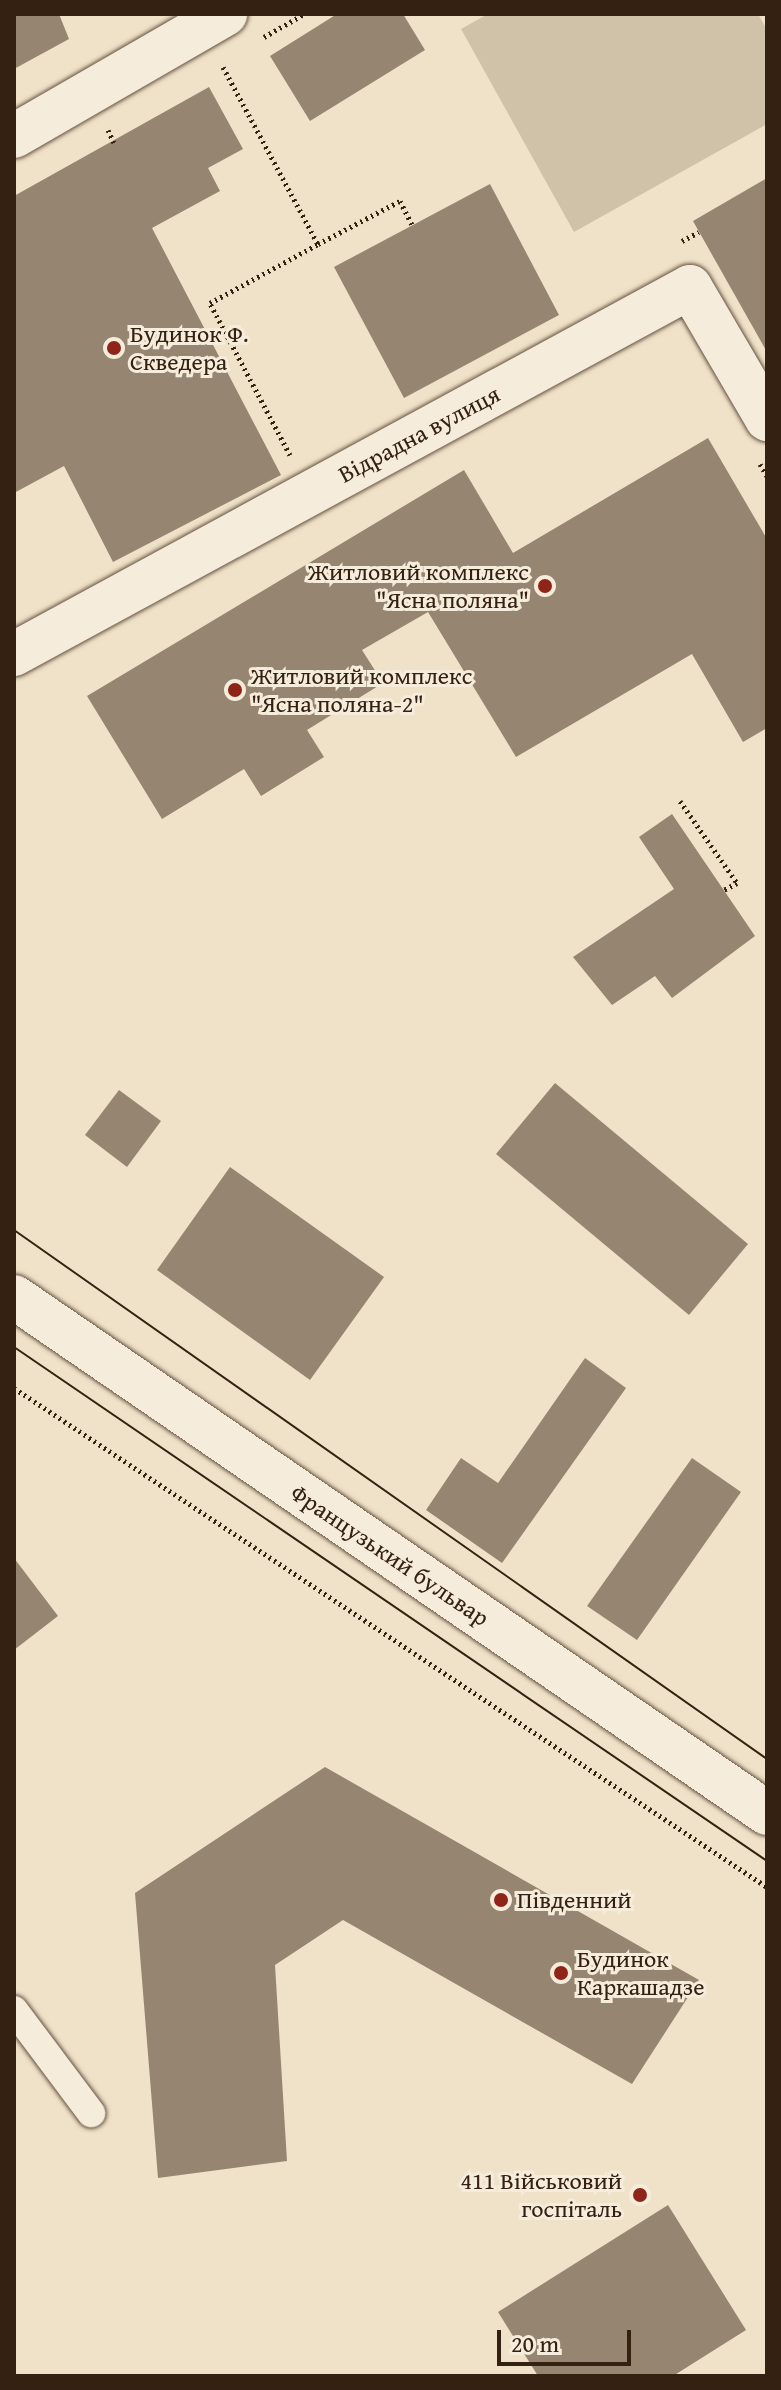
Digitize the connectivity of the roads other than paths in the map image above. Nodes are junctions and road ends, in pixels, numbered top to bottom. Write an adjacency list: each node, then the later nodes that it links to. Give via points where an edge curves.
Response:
1 (225, 14): 2 (street)
2 (14, 136)
3 (767, 419): 4 (street, Відрадна вулиця, via 690,287)
4 (14, 654)
5 (14, 1297): 6 (street, Французький бульвар)
6 (767, 1813)
7 (14, 2010): 8 (lane)
8 (91, 2113)

